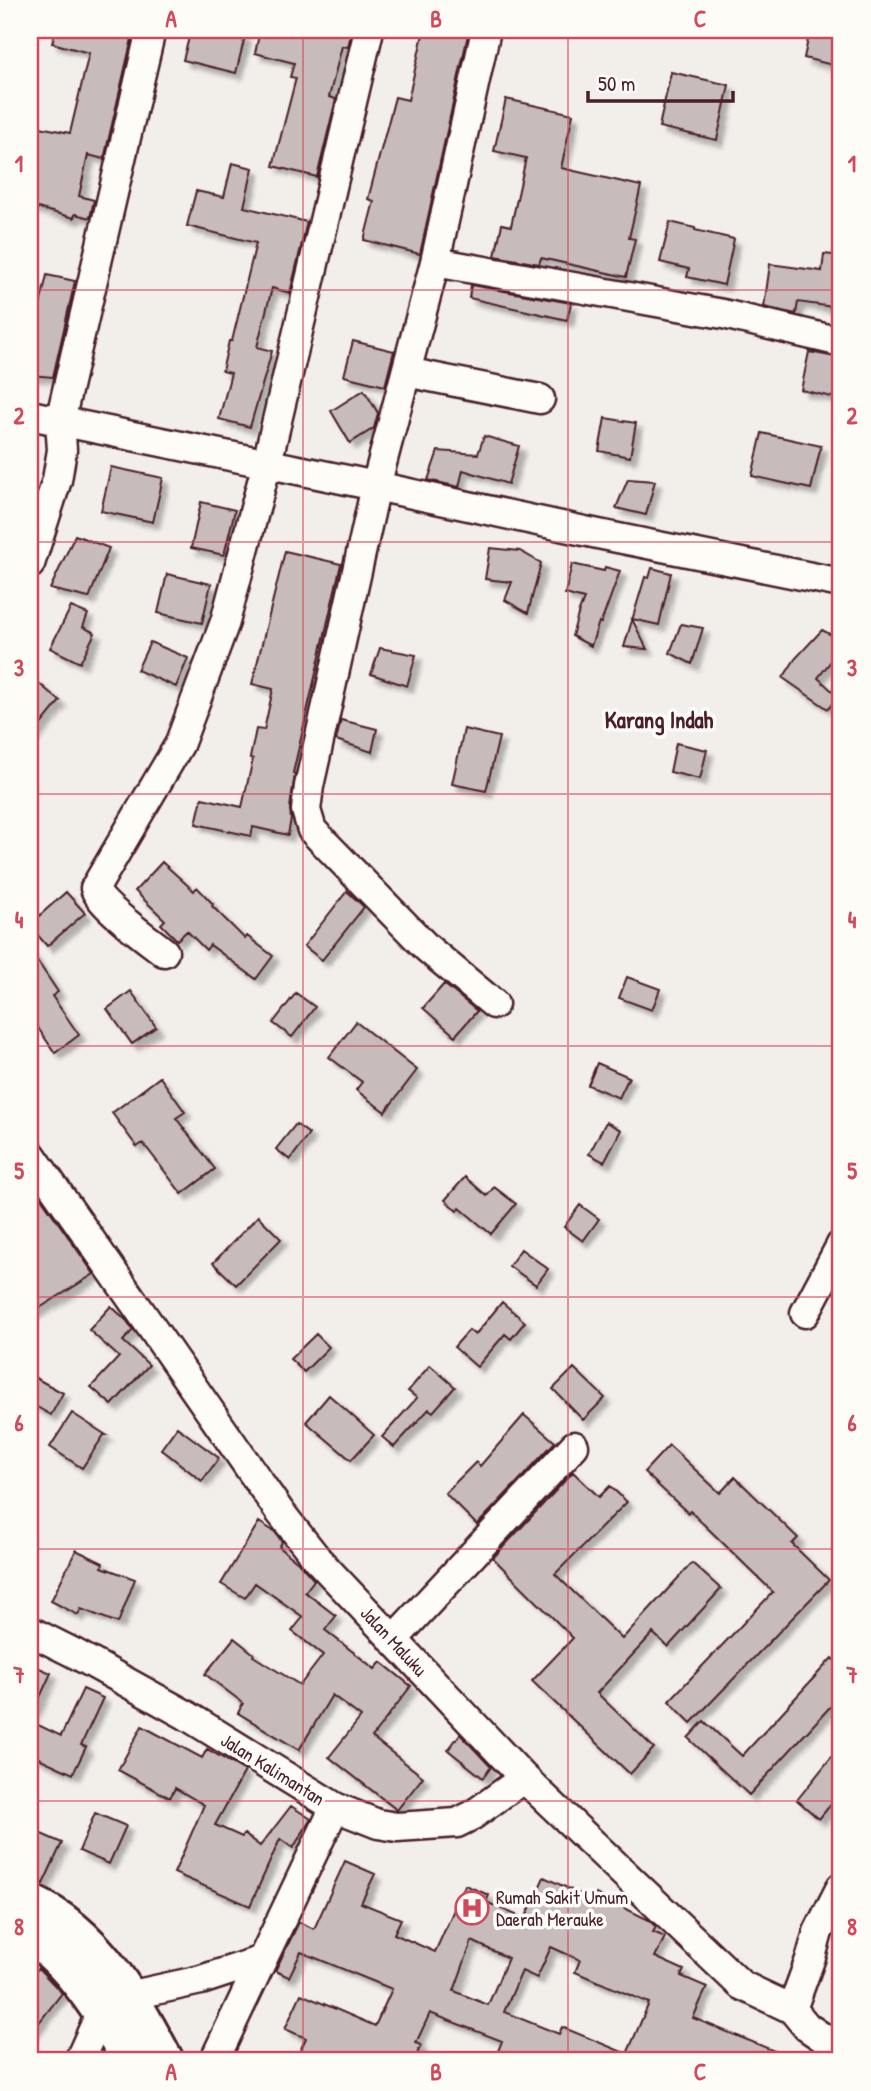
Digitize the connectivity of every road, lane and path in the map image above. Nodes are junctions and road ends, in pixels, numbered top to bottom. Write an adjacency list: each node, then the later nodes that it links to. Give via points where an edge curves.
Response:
1 (151, 30): 9 (street)
2 (369, 30): 10 (street)
3 (486, 30): 4 (street)
4 (435, 262): 5 (street, via 723,314); 6 (street)
5 (841, 342)
6 (406, 372): 7 (street); 11 (street)
7 (540, 399)
8 (30, 415): 9 (street)
9 (60, 421): 10 (street); 12 (street, via 57,480)
10 (267, 463): 11 (street); 14 (street, via 225,622 179,745 95,888 107,905)
11 (376, 486): 13 (street); 15 (street, via 306,810 312,830 353,873 427,948)
12 (30, 564)
13 (841, 583)
14 (164, 952)
15 (494, 1004)
16 (30, 1153): 21 (street, Jalan Maluku, via 280,1513 318,1560)
17 (841, 1245): 18 (street)
18 (805, 1312)
19 (574, 1446): 21 (street)
20 (30, 1631): 23 (street, Jalan Kalimantan, via 186,1715)
21 (398, 1636): 22 (street, Jalan Maluku)
22 (524, 1778): 23 (street, Jalan Kalimantan, via 457,1823 397,1827); 29 (street, Jalan Maluku, via 741,1985)
23 (335, 1807): 27 (street)
24 (841, 1887): 29 (street, via 818,1932)
25 (30, 1904): 28 (highway, via 68,1926 92,1948)
26 (30, 1935): 28 (highway)
27 (261, 1960): 28 (street); 34 (street)
28 (115, 2003): 31 (street); 32 (highway); 33 (highway)
29 (792, 2009): 30 (street, Jalan Maluku, via 807,2027)
30 (841, 2050)
31 (79, 2061)
32 (133, 2061)
33 (164, 2061)
34 (214, 2061)

